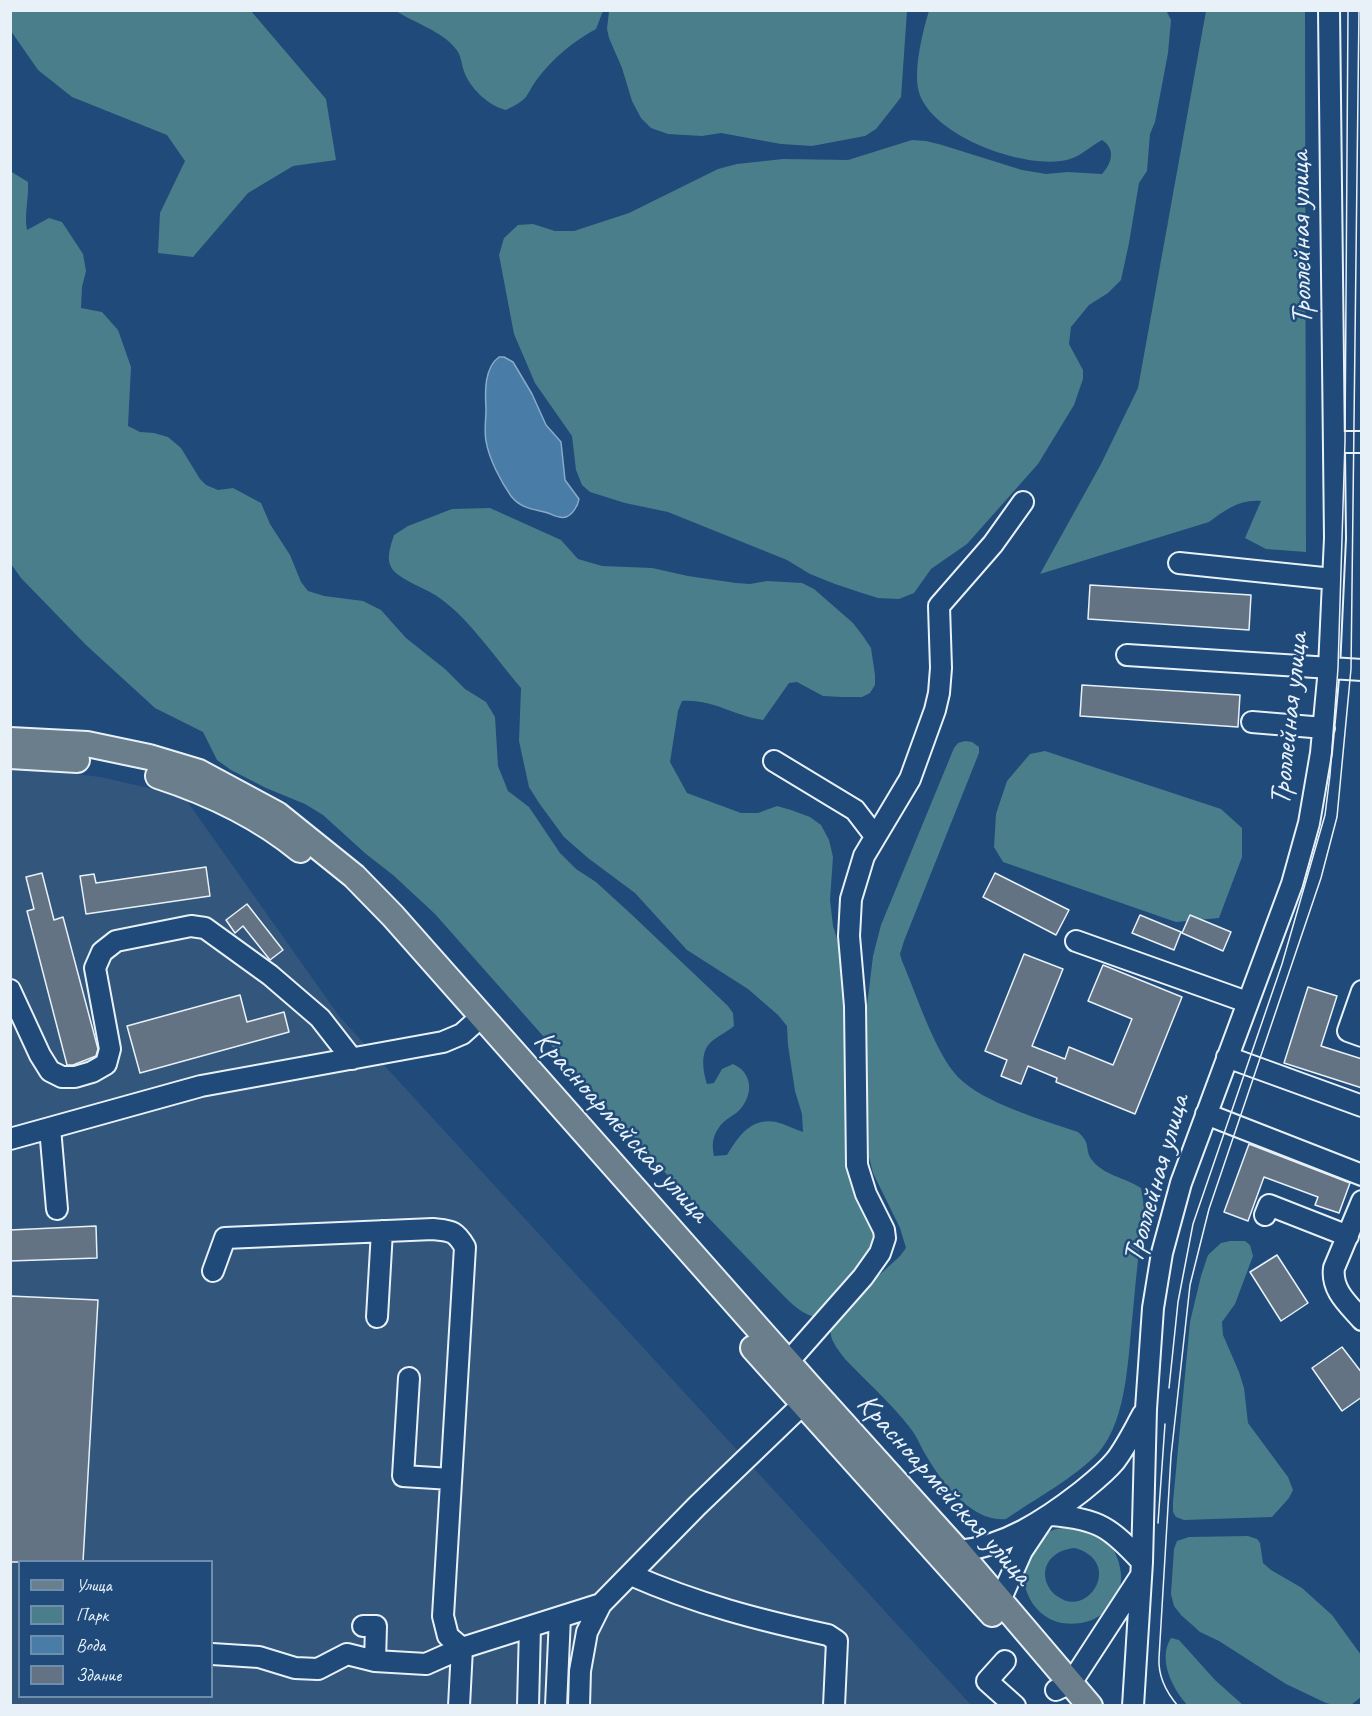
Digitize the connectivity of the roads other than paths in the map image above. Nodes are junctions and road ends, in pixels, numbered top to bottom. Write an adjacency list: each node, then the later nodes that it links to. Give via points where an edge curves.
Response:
1 (1329, 10): 2 (street, Троллейная улица)
2 (1335, 442): 3 (street); 6 (street, Троллейная улица)
3 (1362, 442)
4 (1023, 502): 15 (street, via 993,544 939,606 941,668 935,710 910,780)
5 (1179, 563): 6 (street)
6 (1334, 579): 8 (street, Троллейная улица)
7 (1127, 655): 8 (street)
8 (1329, 668): 9 (street); 11 (street, Троллейная улица)
9 (1362, 670)
10 (1252, 722): 11 (street)
11 (1324, 728): 19 (street, Троллейная улица, via 1303,848)
12 (10, 740): 20 (main road, Красноармейская улица, via 87,744 149,757 200,772 277,814 354,876 393,916)
13 (10, 756): 20 (main road, Красноармейская улица, via 109,764 151,773 218,799 295,846 342,886)
14 (774, 761): 15 (street, via 855,810)
15 (875, 836): 37 (street, via 864,856 851,899 849,936 855,1006 857,1165 885,1238 880,1253 863,1277)
16 (1076, 941): 19 (street)
17 (10, 990): 23 (street, via 50,1071 62,1077 92,1072 105,1064 110,1049 95,968 102,952 116,941 191,926 205,928 270,975 320,1018)
18 (1362, 991): 21 (street, via 1348,1031)
19 (1247, 1002): 22 (street, Троллейная улица)
20 (476, 1022): 23 (street, via 462,1034 443,1042); 37 (main road, Красноармейская улица); 39 (main road, Красноармейская улица)
21 (1362, 1036)
22 (1227, 1057): 24 (street); 25 (street, Троллейная улица)
23 (352, 1059): 26 (street, via 201,1086)
24 (1362, 1106)
25 (1206, 1114): 28 (street); 40 (street, Троллейная улица, via 1181,1183 1162,1253 1153,1308)
26 (50, 1128): 27 (street); 30 (street)
27 (10, 1138)
28 (1362, 1175)
29 (1362, 1201): 33 (street)
30 (57, 1209)
31 (1265, 1215): 33 (street, via 1269,1205)
32 (382, 1231): 34 (street, via 225,1238); 35 (street); 41 (street, via 451,1230 465,1247)
33 (1348, 1236): 36 (street, via 1333,1279 1337,1290)
34 (213, 1271)
35 (377, 1317)
36 (1362, 1320)
37 (788, 1362): 39 (main road, Красноармейская улица)
38 (409, 1378): 41 (street, via 403,1476)
39 (803, 1396): 43 (main road, Красноармейская улица); 45 (street); 47 (main road, Красноармейская улица)
40 (1146, 1409): 42 (street, via 1114,1462); 44 (street, Троллейная улица)
41 (451, 1479): 51 (street, via 443,1616 448,1636)
42 (1047, 1518): 43 (street, via 985,1547); 44 (street, via 1077,1517 1095,1522 1113,1532); 47 (street, via 1022,1551)
43 (958, 1551): 47 (main road, Красноармейская улица)
44 (1142, 1568): 55 (street); 63 (street, Троллейная улица)
45 (631, 1575): 46 (street); 60 (street, via 752,1619 828,1635 837,1641)
46 (602, 1604): 48 (street); 59 (street, via 587,1632)
47 (997, 1608): 55 (main road)
48 (560, 1617): 50 (street); 58 (street)
49 (363, 1626): 54 (street, via 376,1626)
50 (530, 1627): 51 (street); 57 (street)
51 (462, 1648): 54 (street, via 426,1664); 56 (street)
52 (213, 1654): 54 (street, via 259,1657 295,1668 318,1668 347,1654)
53 (1005, 1660): 61 (street, via 987,1681)
54 (375, 1661)
55 (1066, 1693): 62 (main road)
56 (459, 1706)
57 (528, 1706)
58 (556, 1706)
59 (579, 1706)
60 (834, 1706)
61 (1015, 1706)
62 (1090, 1706)
63 (1133, 1706)

